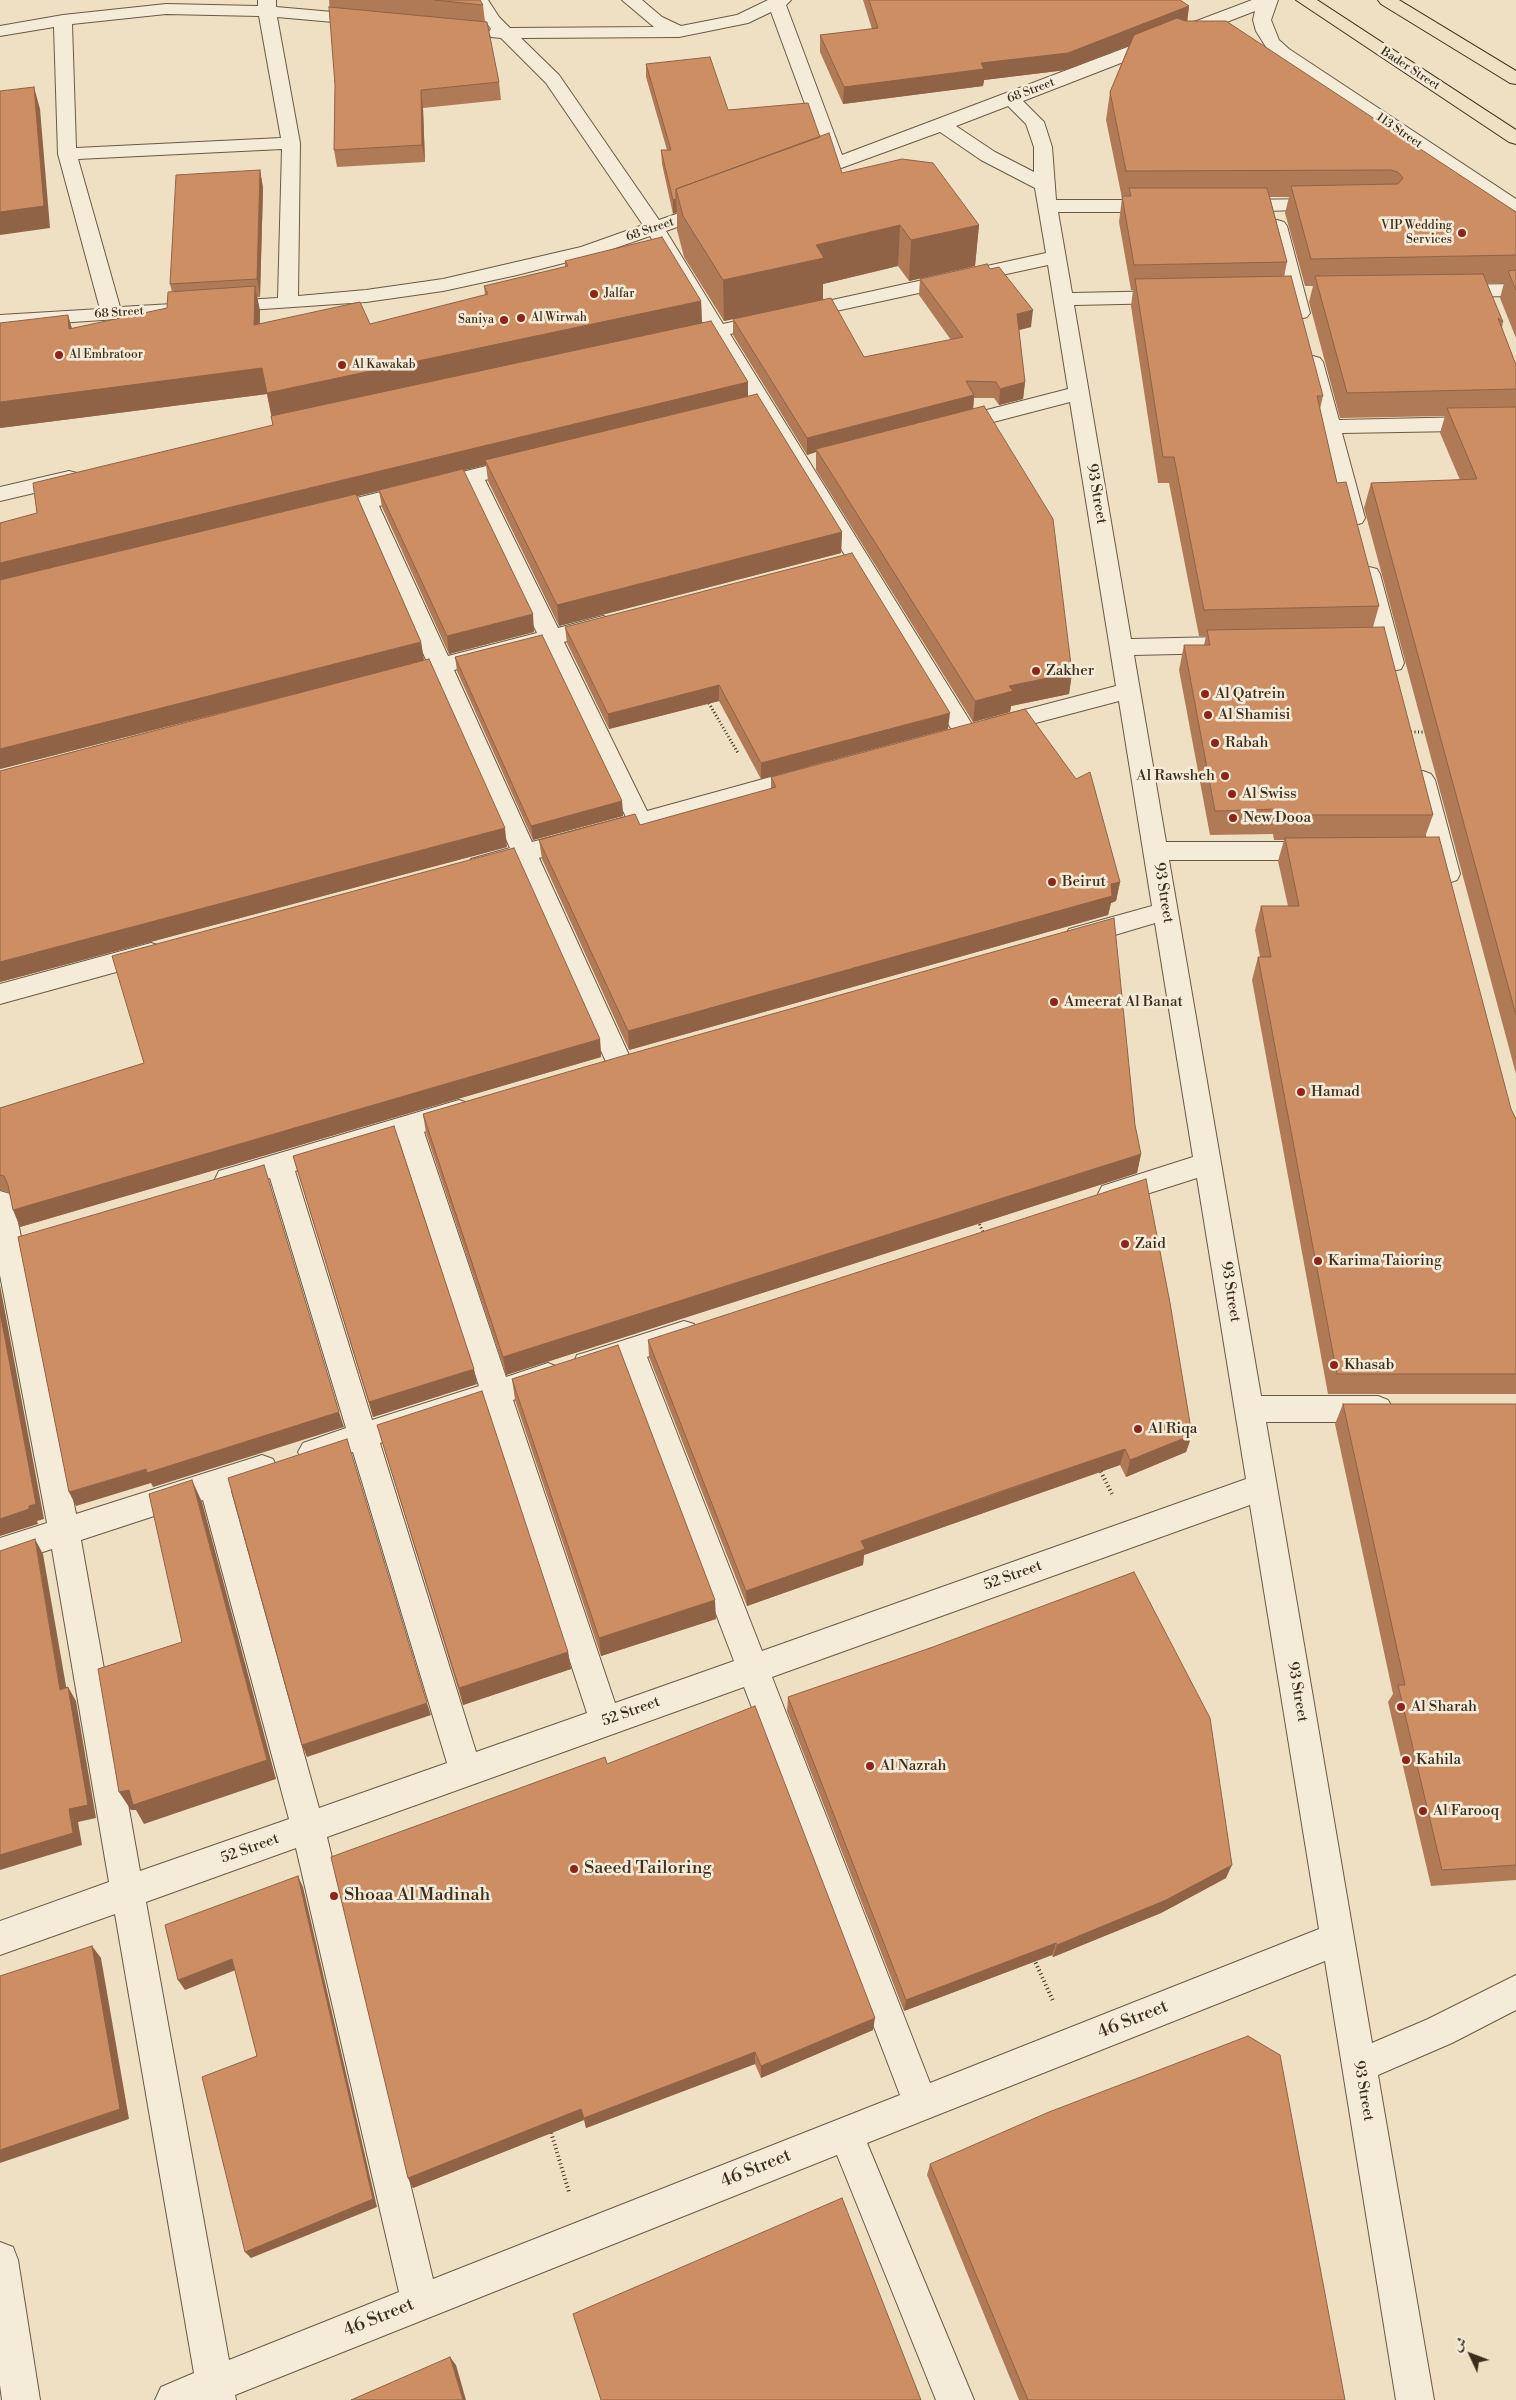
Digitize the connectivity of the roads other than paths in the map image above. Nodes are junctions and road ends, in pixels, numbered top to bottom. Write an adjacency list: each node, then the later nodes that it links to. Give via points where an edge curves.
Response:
1 (479, 0): 14 (street)
2 (631, 0): 13 (street, via 656,21)
3 (1269, 0): 16 (street, 68 Street, via 1225,9); 18 (street, 113 Street, via 1262,20 1265,32)
4 (1304, 0): 22 (main road, Bader Street)
5 (1387, 0): 19 (main road)
6 (780, 2): 13 (street, via 742,19); 25 (street)
7 (165, 4): 8 (street); 9 (street)
8 (267, 5): 10 (street); 23 (street)
9 (63, 20): 11 (street); 24 (street)
10 (386, 22)
11 (0, 30)
12 (476, 31): 14 (street)
13 (679, 32): 14 (street)
14 (505, 34): 34 (street, via 553,79)
15 (1217, 40): 16 (street)
16 (1157, 43): 20 (street, 68 Street)
17 (1251, 44): 18 (street, 113 Street)
18 (1283, 53): 33 (street, 113 Street)
19 (1516, 79)
20 (1011, 99): 21 (street, 68 Street); 27 (street, 93 Street, via 1041,134)
21 (941, 124): 25 (street, 68 Street); 27 (street)
22 (1516, 138)
23 (291, 143): 24 (street); 40 (street)
24 (67, 154): 41 (street)
25 (836, 163): 26 (street, 68 Street)
26 (791, 179)
27 (1046, 196): 30 (street); 35 (street, 93 Street)
28 (728, 202): 34 (street, 68 Street)
29 (1337, 205): 32 (street)
30 (1174, 206)
31 (1213, 206): 32 (street)
32 (1272, 206): 47 (street)
33 (1516, 208)
34 (655, 229): 40 (street, 68 Street, via 518,270 443,285); 43 (street)
35 (1056, 257): 39 (street, 93 Street); 43 (street)
36 (1516, 290): 37 (street, via 1488,299)
37 (1435, 291)
38 (1189, 296): 39 (street)
39 (1063, 299): 45 (street, 93 Street)
40 (288, 303): 41 (street, 68 Street)
41 (112, 314): 42 (street, 68 Street)
42 (0, 321)
43 (718, 331): 44 (street); 62 (street, via 755,408 810,462 849,560 957,736)
44 (662, 343)
45 (1079, 393): 48 (street); 58 (street, 93 Street)
46 (1516, 423): 47 (street)
47 (1330, 427): 61 (street, via 1361,546 1377,642)
48 (935, 430)
49 (540, 460): 51 (street)
50 (84, 474): 52 (street)
51 (473, 477): 53 (street); 56 (street)
52 (0, 494)
53 (368, 502): 54 (street); 59 (street)
54 (308, 517)
55 (626, 618): 56 (street)
56 (551, 638): 59 (street); 65 (street)
57 (1240, 645): 58 (street)
58 (1122, 647): 62 (street, 93 Street)
59 (441, 666): 60 (street); 68 (street)
60 (377, 682)
61 (1399, 687)
62 (1130, 690): 67 (street, 93 Street)
63 (1420, 732): 70 (street, via 1432,850)
64 (825, 772): 65 (street)
65 (640, 821): 68 (street)
66 (1344, 850): 67 (street)
67 (1156, 851): 71 (street, 93 Street)
68 (525, 852): 69 (street); 75 (street, via 629,1062)
69 (460, 870)
70 (1454, 897)
71 (1166, 911): 72 (street); 78 (street, 93 Street)
72 (1054, 943)
73 (171, 948): 74 (street)
74 (0, 994)
75 (592, 1072)
76 (482, 1104): 77 (street)
77 (408, 1126): 79 (street); 86 (street)
78 (1208, 1163): 82 (street); 87 (street, 93 Street)
79 (279, 1164): 80 (street); 89 (street)
80 (204, 1186)
81 (0, 1202): 83 (street)
82 (1087, 1202)
83 (12, 1242): 92 (street)
84 (704, 1326): 85 (street)
85 (630, 1350): 86 (street); 94 (street)
86 (496, 1393): 89 (street); 95 (street)
87 (1250, 1409): 88 (street); 91 (street, 93 Street)
88 (1408, 1409)
89 (363, 1435): 90 (street); 96 (street)
90 (214, 1484): 92 (street); 97 (street)
91 (1262, 1487): 94 (street, 52 Street); 100 (street, 93 Street)
92 (64, 1532): 93 (street); 98 (street)
93 (0, 1552)
94 (752, 1669): 95 (street, 52 Street); 103 (street)
95 (605, 1721): 96 (street, 52 Street)
96 (466, 1771): 97 (street, 52 Street)
97 (308, 1828): 98 (street, 52 Street); 106 (street)
98 (128, 1893): 99 (street, 52 Street); 107 (street)
99 (0, 1938)
100 (1338, 1939): 102 (street, 93 Street); 103 (street, 46 Street)
101 (1516, 1992): 102 (street, via 1440,2031)
102 (1359, 2066): 111 (street, 93 Street)
103 (921, 2104): 104 (street, 46 Street)
104 (846, 2134): 106 (street, 46 Street); 110 (street)
105 (0, 2260): 108 (street)
106 (420, 2302): 107 (street, 46 Street)
107 (216, 2392): 109 (street, 46 Street)
108 (21, 2400)
109 (174, 2400)
110 (955, 2400)
111 (1415, 2400)

